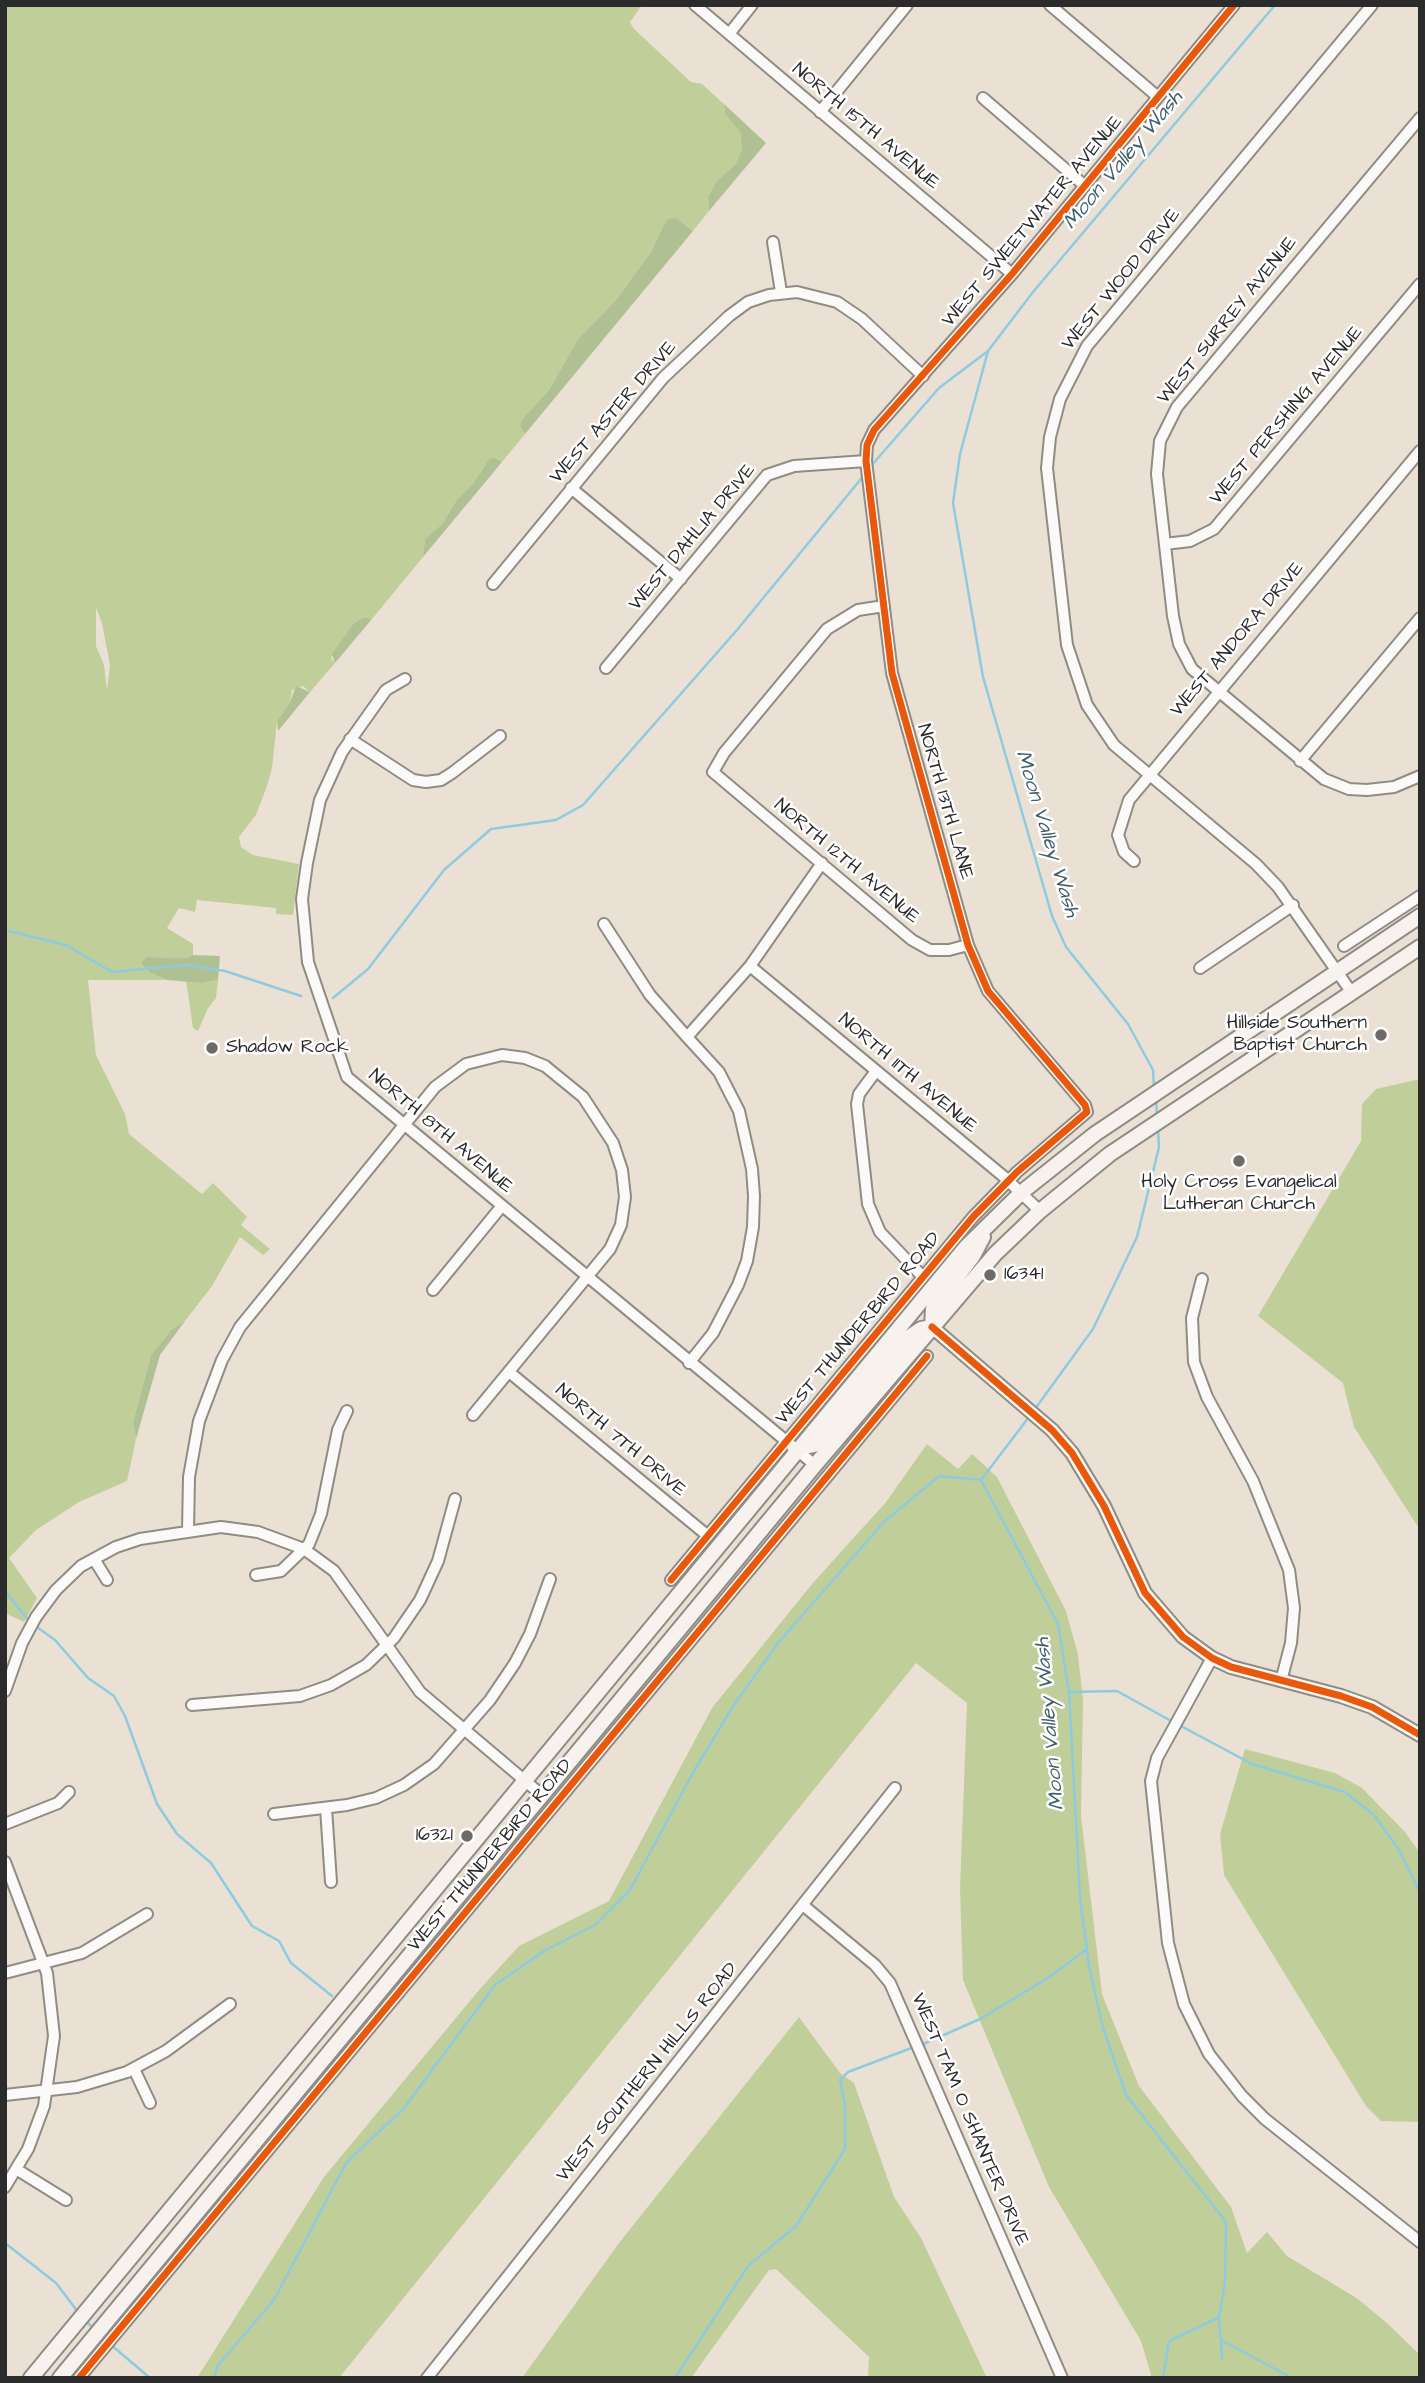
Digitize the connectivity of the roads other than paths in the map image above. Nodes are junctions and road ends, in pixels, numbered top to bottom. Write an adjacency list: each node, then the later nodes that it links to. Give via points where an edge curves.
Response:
1 (695, 5): 7 (street, NORTH 15TH AVENUE)
2 (752, 5): 7 (street)
3 (907, 5): 10 (street)
4 (1050, 5): 8 (street)
5 (1372, 5): 32 (street, WEST WOOD DRIVE, via 1109,318 1074,367 1060,399 1047,467 1071,662 1099,725)
6 (1229, 7): 8 (street, WEST SWEETWATER AVENUE)
7 (729, 34): 10 (street, NORTH 15TH AVENUE)
8 (1158, 97): 12 (street, WEST SWEETWATER AVENUE)
9 (983, 98): 12 (street)
10 (820, 111): 14 (street, NORTH 15TH AVENUE)
11 (1420, 118): 21 (street, WEST SURREY AVENUE, via 1172,416 1158,454)
12 (1085, 186): 14 (street, WEST SWEETWATER AVENUE)
13 (773, 242): 16 (street)
14 (1012, 274): 17 (street, WEST SWEETWATER AVENUE)
15 (1420, 284): 21 (street, WEST PERSHING AVENUE, via 1214,529 1190,541)
16 (781, 292): 17 (street, via 811,293 845,306); 20 (street, WEST ASTER DRIVE, via 748,302 710,333 663,379)
17 (923, 376): 19 (street, WEST SWEETWATER AVENUE, via 874,430 867,445)
18 (1420, 451): 28 (street, WEST ANDORA DRIVE)
19 (867, 463): 22 (street, WEST DAHLIA DRIVE, via 794,466 767,475); 24 (street, NORTH 13TH LANE)
20 (571, 488): 22 (street); 23 (street, WEST ASTER DRIVE)
21 (1165, 544): 28 (street, WEST SURREY AVENUE, via 1179,645 1192,669)
22 (681, 579): 26 (street, WEST DAHLIA DRIVE)
23 (493, 584)
24 (884, 606): 35 (street, NORTH 12TH AVENUE, via 858,610 827,629 713,772); 42 (street, NORTH 13TH LANE, via 892,673)
25 (1420, 618): 31 (street)
26 (606, 668)
27 (405, 679): 30 (street, NORTH 8TH AVENUE, via 386,690)
28 (1218, 692): 31 (street, WEST SURREY AVENUE); 32 (street, WEST ANDORA DRIVE)
29 (500, 736): 30 (street, via 441,780 426,782 413,780)
30 (350, 739): 54 (street, NORTH 8TH AVENUE, via 333,768 318,810 304,887 303,931 313,977 347,1077)
31 (1300, 761): 33 (street, WEST SURREY AVENUE, via 1324,779 1349,789 1394,787)
32 (1148, 775): 34 (street, WEST ANDORA DRIVE, via 1129,800 1118,835 1124,852); 37 (street, WEST WOOD DRIVE, via 1256,864)
33 (1420, 776)
34 (1134, 861)
35 (822, 863): 42 (street, NORTH 12TH AVENUE, via 922,947 949,950); 45 (street)
36 (1420, 896): 40 (street)
37 (1293, 905): 46 (street); 47 (street, WEST WOOD DRIVE)
38 (1420, 916): 41 (main road, WEST THUNDERBIRD ROAD)
39 (604, 924): 49 (street, via 650,995)
40 (1370, 928): 41 (street); 43 (street)
41 (1379, 943): 47 (main road, WEST THUNDERBIRD ROAD)
42 (968, 945): 53 (street, NORTH 13TH LANE, via 988,991)
43 (1344, 946)
44 (1420, 947): 48 (main road, WEST THUNDERBIRD ROAD)
45 (750, 966): 49 (street); 51 (street, NORTH 11TH AVENUE)
46 (1200, 968)
47 (1337, 971): 48 (street, WEST WOOD DRIVE); 50 (main road, WEST THUNDERBIRD ROAD)
48 (1352, 993): 52 (main road, WEST THUNDERBIRD ROAD)
49 (687, 1037): 66 (street, via 719,1072 739,1111 754,1196 747,1261 738,1285 713,1333)
50 (1198, 1065): 52 (main road); 56 (main road, WEST THUNDERBIRD ROAD, via 1095,1134)
51 (876, 1071): 55 (street, NORTH 11TH AVENUE); 60 (street, via 857,1104 868,1204 880,1232)
52 (1212, 1087): 58 (main road, WEST THUNDERBIRD ROAD, via 1110,1154)
53 (1087, 1112): 55 (street, WEST THUNDERBIRD ROAD)
54 (402, 1125): 57 (street, NORTH 8TH AVENUE); 61 (street, via 449,1074 485,1058 525,1058 563,1078 583,1097 613,1143 622,1170 621,1225 610,1249); 74 (street, via 257,1304 222,1360 194,1441)
55 (1008, 1181): 56 (street, NORTH 11TH AVENUE); 60 (street, WEST THUNDERBIRD ROAD)
56 (1022, 1192): 58 (street, NORTH 11TH AVENUE); 59 (main road, WEST THUNDERBIRD ROAD)
57 (501, 1207): 61 (street, NORTH 8TH AVENUE); 63 (street)
58 (1040, 1211): 64 (main road, WEST THUNDERBIRD ROAD)
59 (990, 1223): 64 (main road, via 933,1310); 71 (main road, WEST THUNDERBIRD ROAD)
60 (922, 1276): 71 (street, WEST THUNDERBIRD ROAD)
61 (587, 1278): 66 (street, NORTH 8TH AVENUE); 67 (street)
62 (1202, 1279): 84 (street, via 1192,1318 1194,1362 1207,1397 1253,1481 1289,1570 1294,1608)
63 (433, 1290)
64 (932, 1327): 68 (main road, WEST THUNDERBIRD ROAD); 71 (main road, via 906,1339 814,1445); 83 (street, via 1045,1423 1072,1453 1151,1601 1176,1630)
65 (927, 1356): 68 (street, WEST THUNDERBIRD ROAD)
66 (689, 1363): 71 (street, NORTH 8TH AVENUE)
67 (509, 1373): 70 (street); 75 (street, NORTH 7TH DRIVE)
68 (888, 1391): 72 (main road, WEST THUNDERBIRD ROAD); 90 (street, WEST THUNDERBIRD ROAD)
69 (347, 1411): 76 (street, via 338,1430 318,1524)
70 (474, 1415)
71 (790, 1446): 72 (street, NORTH 8TH AVENUE); 75 (street, WEST THUNDERBIRD ROAD); 89 (main road, WEST THUNDERBIRD ROAD)
72 (815, 1465): 90 (main road, WEST THUNDERBIRD ROAD)
73 (455, 1499): 82 (street, via 430,1582)
74 (188, 1531): 76 (street, via 238,1528 272,1535); 77 (street, via 129,1542)
75 (708, 1536): 81 (street, WEST THUNDERBIRD ROAD)
76 (304, 1549): 78 (street, via 281,1572); 82 (street, via 341,1579)
77 (94, 1559): 80 (street); 85 (street, via 62,1583 32,1624)
78 (256, 1575)
79 (551, 1579): 87 (street, via 515,1663)
80 (107, 1580)
81 (671, 1580)
82 (387, 1645): 86 (street, via 352,1674 300,1696); 87 (street, via 420,1692)
83 (1212, 1658): 84 (street); 116 (street, via 1157,1758 1151,1780 1168,1943 1184,2004 1209,2054 1242,2096)
84 (1281, 1681): 88 (street, via 1372,1707)
85 (5, 1691)
86 (192, 1705)
87 (463, 1732): 91 (street); 95 (street, via 434,1764 404,1785 361,1802)
88 (1420, 1735)
89 (558, 1744): 90 (main road); 91 (main road, WEST THUNDERBIRD ROAD)
90 (580, 1762): 94 (main road, WEST THUNDERBIRD ROAD); 115 (street, WEST THUNDERBIRD ROAD)
91 (526, 1782): 94 (street); 104 (main road, WEST THUNDERBIRD ROAD)
92 (895, 1788): 100 (street, WEST SOUTHERN HILLS ROAD)
93 (69, 1791): 97 (street, via 58,1804)
94 (542, 1796): 106 (main road, WEST THUNDERBIRD ROAD)
95 (326, 1808): 96 (street); 99 (street)
96 (274, 1814)
97 (5, 1824)
98 (5, 1863): 102 (street)
99 (331, 1882)
100 (804, 1906): 120 (street, WEST SOUTHERN HILLS ROAD); 121 (street, WEST TAM O SHANTER DRIVE, via 890,1983)
101 (147, 1914): 102 (street, via 91,1949)
102 (45, 1964): 103 (street); 108 (street, via 54,2036)
103 (5, 1973)
104 (353, 1991): 106 (main road); 114 (main road, WEST THUNDERBIRD ROAD)
105 (230, 2004): 107 (street)
106 (370, 2005): 115 (main road, WEST THUNDERBIRD ROAD)
107 (134, 2069): 108 (street, via 110,2079); 110 (street)
108 (48, 2090): 109 (street); 111 (street)
109 (5, 2095)
110 (150, 2103)
111 (16, 2169): 112 (street); 113 (street)
112 (5, 2187)
113 (66, 2200)
114 (169, 2214): 115 (street); 117 (main road, WEST THUNDERBIRD ROAD)
115 (190, 2232): 118 (main road, WEST THUNDERBIRD ROAD); 119 (street, WEST THUNDERBIRD ROAD)
116 (1420, 2242)
117 (31, 2378)
118 (60, 2378)
119 (79, 2378)
120 (427, 2378)
121 (1062, 2378)

